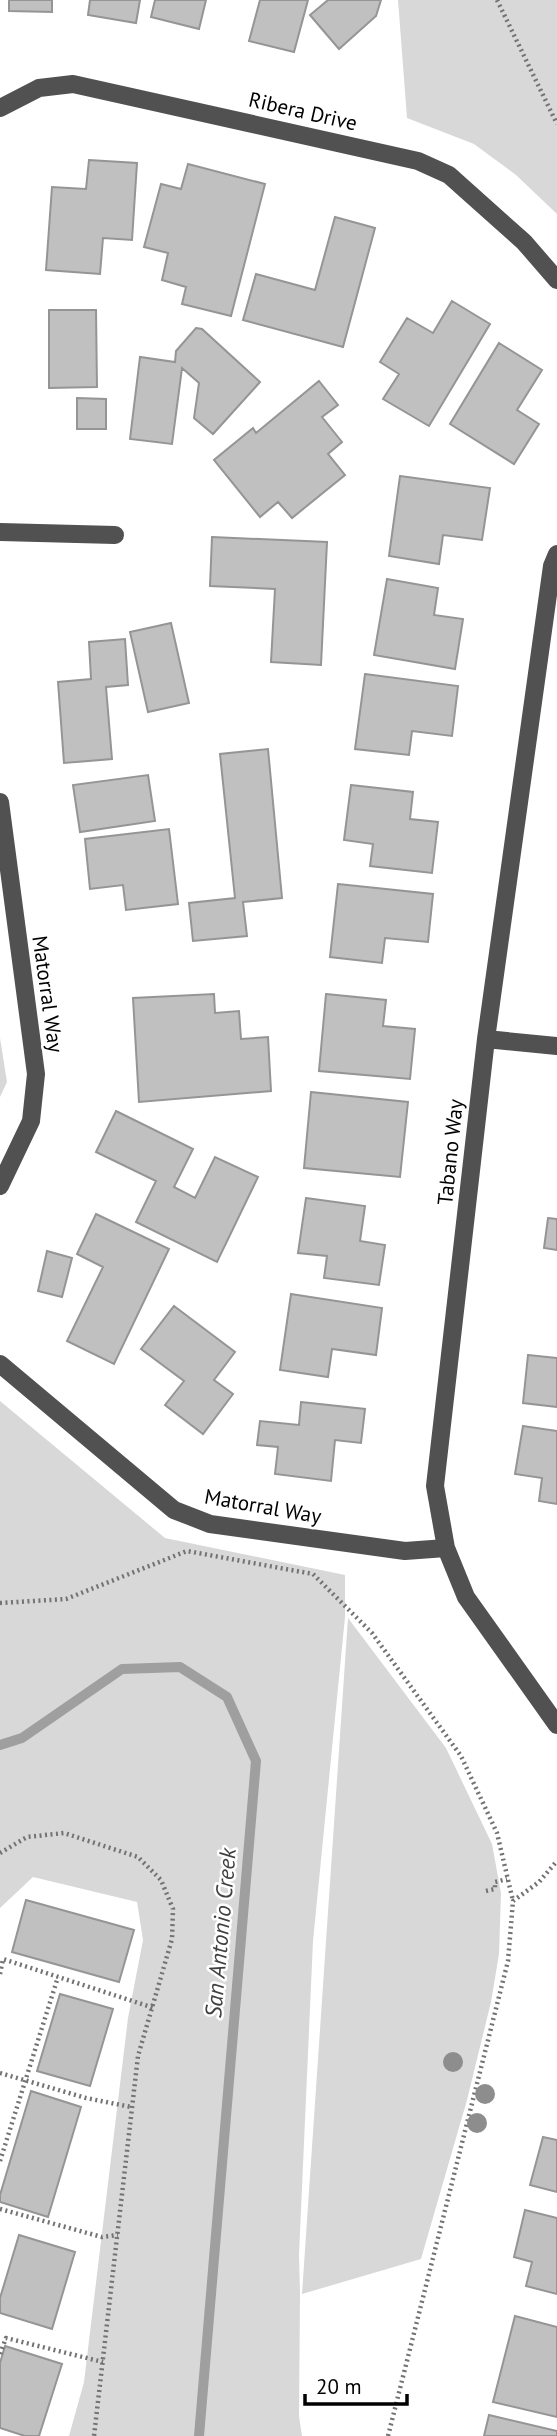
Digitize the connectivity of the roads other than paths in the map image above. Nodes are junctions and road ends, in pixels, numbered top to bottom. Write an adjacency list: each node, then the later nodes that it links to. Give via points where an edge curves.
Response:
1 (0, 108): 2 (street, Ribera Drive, via 39,88 73,84 418,160 449,174 524,242)
2 (557, 280)
3 (0, 532): 4 (street)
4 (115, 535)
5 (557, 554): 7 (street, Tabano Way)
6 (0, 802): 9 (street, Matorral Way, via 36,1074 31,1121)
7 (486, 1039): 8 (street); 11 (street, Tabano Way, via 435,1486)
8 (557, 1046)
9 (0, 1186)
10 (0, 1364): 11 (street, Matorral Way, via 174,1510 223,1526 405,1551)
11 (446, 1548): 12 (street, Tabano Way, via 466,1597)
12 (557, 1725)

